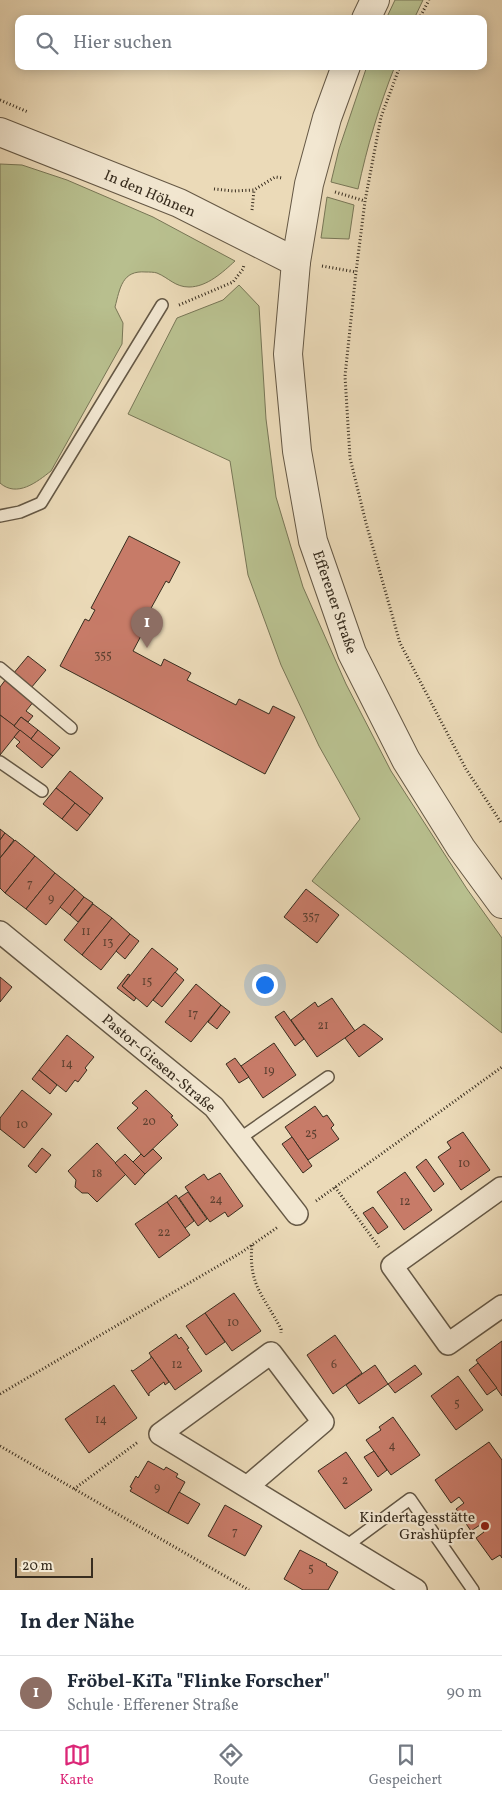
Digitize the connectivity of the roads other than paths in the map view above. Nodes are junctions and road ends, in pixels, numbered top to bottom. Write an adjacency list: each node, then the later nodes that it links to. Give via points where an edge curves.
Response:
1 (375, 0): 2 (street)
2 (368, 15)
3 (345, 70): 5 (street, Efferener Straße, via 309,184)
4 (0, 132): 5 (street, In den Höhnen, via 179,204)
5 (296, 262): 12 (street, Efferener Straße, via 288,354 297,451 313,541 352,653 406,760 461,848)
6 (162, 305): 7 (lane, via 41,503)
7 (0, 516)
8 (0, 668): 9 (lane)
9 (71, 728)
10 (0, 762): 11 (lane)
11 (42, 791)
12 (502, 904)
13 (0, 932): 15 (street, Pastor-Giesen-Straße, via 214,1107)
14 (328, 1077): 15 (lane)
15 (239, 1138): 17 (street, Pastor-Giesen-Straße)
16 (502, 1190): 18 (street, via 392,1266 448,1344)
17 (297, 1214)
18 (502, 1306)
19 (247, 1487): 19 (street, via 160,1434 271,1353 323,1422); 20 (street)
20 (345, 1547): 21 (street); 22 (lane, via 410,1499)
21 (416, 1590)
22 (473, 1590)

